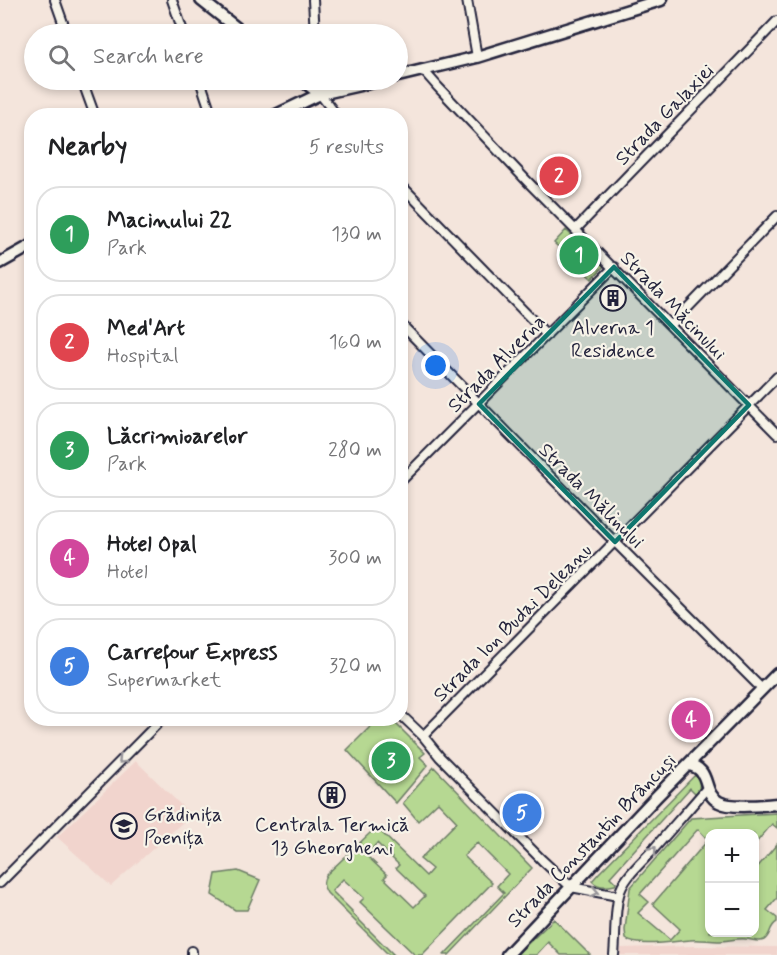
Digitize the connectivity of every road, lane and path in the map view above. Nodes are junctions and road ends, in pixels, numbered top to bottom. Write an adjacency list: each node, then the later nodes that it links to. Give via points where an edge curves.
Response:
1 (55, 0): 9 (street)
2 (172, 0): 10 (street)
3 (201, 0): 11 (main road)
4 (313, 0): 12 (street)
5 (467, 0): 13 (street)
6 (661, 0): 7 (main road)
7 (637, 4): 13 (main road)
8 (777, 21): 28 (street, Strada Galaxiei)
9 (63, 24)
10 (180, 24)
11 (231, 24)
12 (314, 24)
13 (477, 57): 14 (main road)
14 (423, 70): 15 (main road); 28 (street, Strada Măcinului)
15 (408, 74)
16 (85, 90): 22 (street)
17 (203, 90): 23 (street)
18 (315, 90): 21 (main road)
19 (320, 90): 21 (street)
20 (338, 90): 21 (main road)
21 (320, 94): 24 (main road); 25 (street)
22 (91, 108)
23 (209, 108)
24 (291, 108)
25 (331, 108)
26 (408, 192): 34 (street)
27 (777, 216): 32 (street)
28 (576, 229): 31 (street, Strada Măcinului)
29 (24, 250): 30 (main road)
30 (0, 263)
31 (614, 267): 32 (street, Strada Măcinului); 34 (street, Strada Alverna)
32 (671, 325): 37 (street, Strada Măcinului)
33 (408, 331): 36 (street, Strada Mălinului)
34 (547, 335): 36 (street, Strada Alverna)
35 (777, 377): 37 (street, Strada Ion Budai Deleanu)
36 (479, 404): 39 (street, Strada Alverna); 40 (street, Strada Mălinului)
37 (749, 405): 38 (street, Strada Măcinului); 40 (street, Strada Ion Budai Deleanu)
38 (777, 434)
39 (408, 474)
40 (615, 542): 42 (street, Strada Mălinului); 45 (street, Strada Ion Budai Deleanu)
41 (777, 674): 42 (main road, Strada Constantin Brâncuși)
42 (762, 689): 46 (main road, Strada Constantin Brâncuși)
43 (408, 722): 45 (street)
44 (156, 726): 50 (street, one-way to 50)
45 (423, 736): 51 (street)
46 (704, 748): 47 (main road, Strada Constantin Brâncuși); 48 (main road)
47 (688, 765): 48 (main road, via 698,767); 51 (main road, Strada Constantin Brâncuși)
48 (707, 788): 49 (main road, via 718,802 727,805); 52 (street, one-way to 48, via 626,880)
49 (777, 804)
50 (0, 883)
51 (571, 887): 52 (street, one-way to 52); 53 (main road, Strada Constantin Brâncuși)
52 (618, 896): 54 (street)
53 (507, 955)
54 (614, 955)

